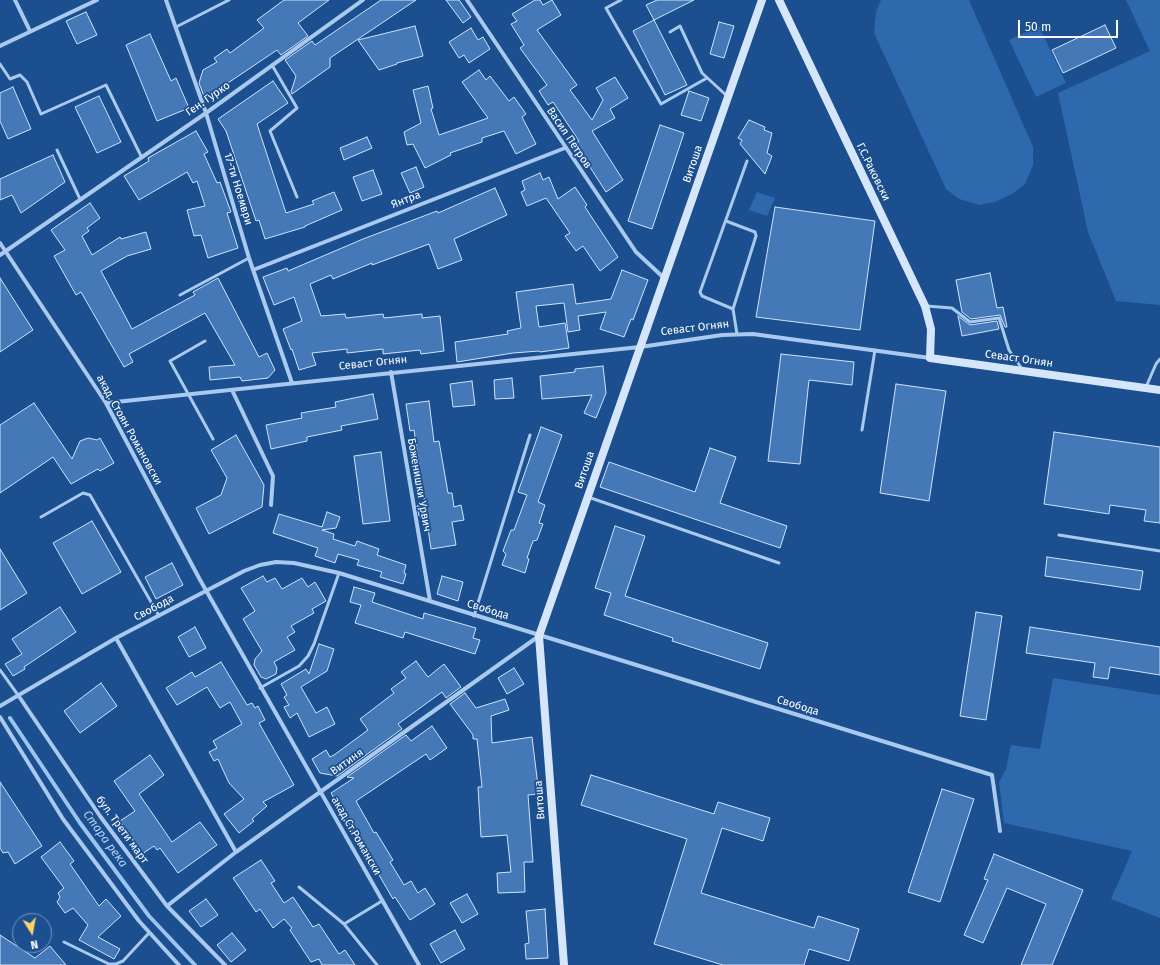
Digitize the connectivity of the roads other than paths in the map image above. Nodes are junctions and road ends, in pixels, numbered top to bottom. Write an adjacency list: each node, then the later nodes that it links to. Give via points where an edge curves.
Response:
1 (15, 0): 11 (street)
2 (97, 0): 11 (street)
3 (166, 0): 10 (street, 17-ти Ноември)
4 (229, 0): 10 (lane)
5 (363, 0): 15 (street, Ген. Гурко)
6 (468, 0): 19 (street, Васил Петров)
7 (621, 0): 16 (lane, via 606,8 661,104)
8 (762, 0): 17 (street, Витоша)
9 (779, 0): 33 (street, Г.С.Раковски)
10 (176, 27): 18 (street, 17-ти Ноември)
11 (30, 31): 13 (street)
12 (670, 32): 16 (lane, via 680,26 702,73)
13 (0, 46)
14 (0, 64): 21 (lane, via 10,79 20,75 26,82 41,114 106,85)
15 (272, 65): 18 (street, Ген. Гурко); 23 (lane, via 297,108 270,131)
16 (707, 78): 17 (lane)
17 (728, 97): 31 (street, Витоша)
18 (206, 112): 21 (street, Ген. Гурко); 29 (street, 17-ти Ноември)
19 (565, 148): 30 (street, Янтра); 31 (street, Васил Петров, via 636,252)
20 (57, 150): 24 (lane)
21 (141, 156): 24 (street, Ген. Гурко)
22 (747, 161): 25 (lane)
23 (297, 197)
24 (80, 199): 27 (street, Ген. Гурко)
25 (726, 221): 34 (lane, via 755,232 756,236); 34 (lane, via 700,292 702,296)
26 (0, 243): 27 (street, акад. Стоян Романовски)
27 (6, 250): 28 (street, Ген. Гурко); 48 (street, акад. Стоян Романовски)
28 (0, 255)
29 (249, 258): 30 (street, 17-ти Ноември); 32 (lane)
30 (253, 270): 43 (street, 17-ти Ноември)
31 (664, 279): 37 (street, Витоша)
32 (180, 295)
33 (925, 306): 39 (street, Г.С.Раковски, via 931,329); 41 (lane, via 952,308 970,322 999,318 1008,350)
34 (733, 309): 35 (lane)
35 (737, 334): 37 (street, Севаст Огнян); 38 (street, Севаст Огнян, via 759,334)
36 (205, 341): 47 (lane, via 170,361)
37 (640, 347): 42 (street, Севаст Огнян); 52 (street, Витоша)
38 (874, 350): 39 (street, Севаст Огнян); 49 (lane)
39 (930, 358): 41 (street, Севаст Огнян)
40 (1160, 359): 44 (lane)
41 (1023, 371): 44 (street, Севаст Огнян)
42 (391, 372): 43 (street, Севаст Огнян); 60 (street, Боженишки Урвич)
43 (292, 383): 45 (street, Севаст Огнян)
44 (1146, 388): 46 (street, Севаст Огнян)
45 (232, 390): 47 (street, Севаст Огнян); 53 (street, via 273,476)
46 (1160, 390)
47 (189, 395): 48 (street, Севаст Огнян); 51 (lane)
48 (106, 403): 59 (street, акад. Стоян Романовски)
49 (862, 430)
50 (530, 435): 62 (lane)
51 (213, 439)
52 (588, 497): 57 (lane); 64 (street, Витоша)
53 (271, 505)
54 (41, 517): 61 (lane, via 83,493 90,495)
55 (1059, 535): 56 (lane)
56 (1160, 551)
57 (779, 563)
58 (339, 573): 59 (street, Свобода, via 310,565 276,562 244,571); 60 (street, Свобода); 67 (lane, via 308,656 299,666)
59 (206, 590): 61 (street, Свобода); 63 (street, акад. Стоян Романовски)
60 (430, 601): 62 (street, Свобода)
61 (159, 616): 65 (street, Свобода)
62 (474, 616): 64 (street, Свобода)
63 (229, 633): 67 (street, акад.Ст.Романски)
64 (539, 636): 71 (street, Витиня); 72 (street, Свобода, via 992,775); 84 (street, Витоша)
65 (116, 638): 68 (street, Свобода); 73 (street)
66 (0, 670): 68 (lane)
67 (260, 688): 71 (street, акад.Ст.Романски)
68 (18, 695): 69 (street, Свобода); 76 (street, бул. Трети март, via 100,816)
69 (0, 706)
70 (0, 716): 78 (street, via 63,819)
71 (320, 792): 73 (street, Витиня); 75 (street, акад.Ст.Романски)
72 (1000, 831)
73 (236, 852): 76 (street, Витиня)
74 (299, 887): 77 (lane)
75 (382, 900): 77 (lane); 83 (street, акад.Ст.Романски)
76 (167, 906): 81 (street, бул. Трети март)
77 (344, 924): 82 (lane)
78 (148, 933): 79 (lane, via 123,961 116,964 109,964); 80 (street)
79 (64, 942)
80 (179, 965)
81 (225, 965)
82 (377, 965)
83 (419, 965)
84 (564, 965)

